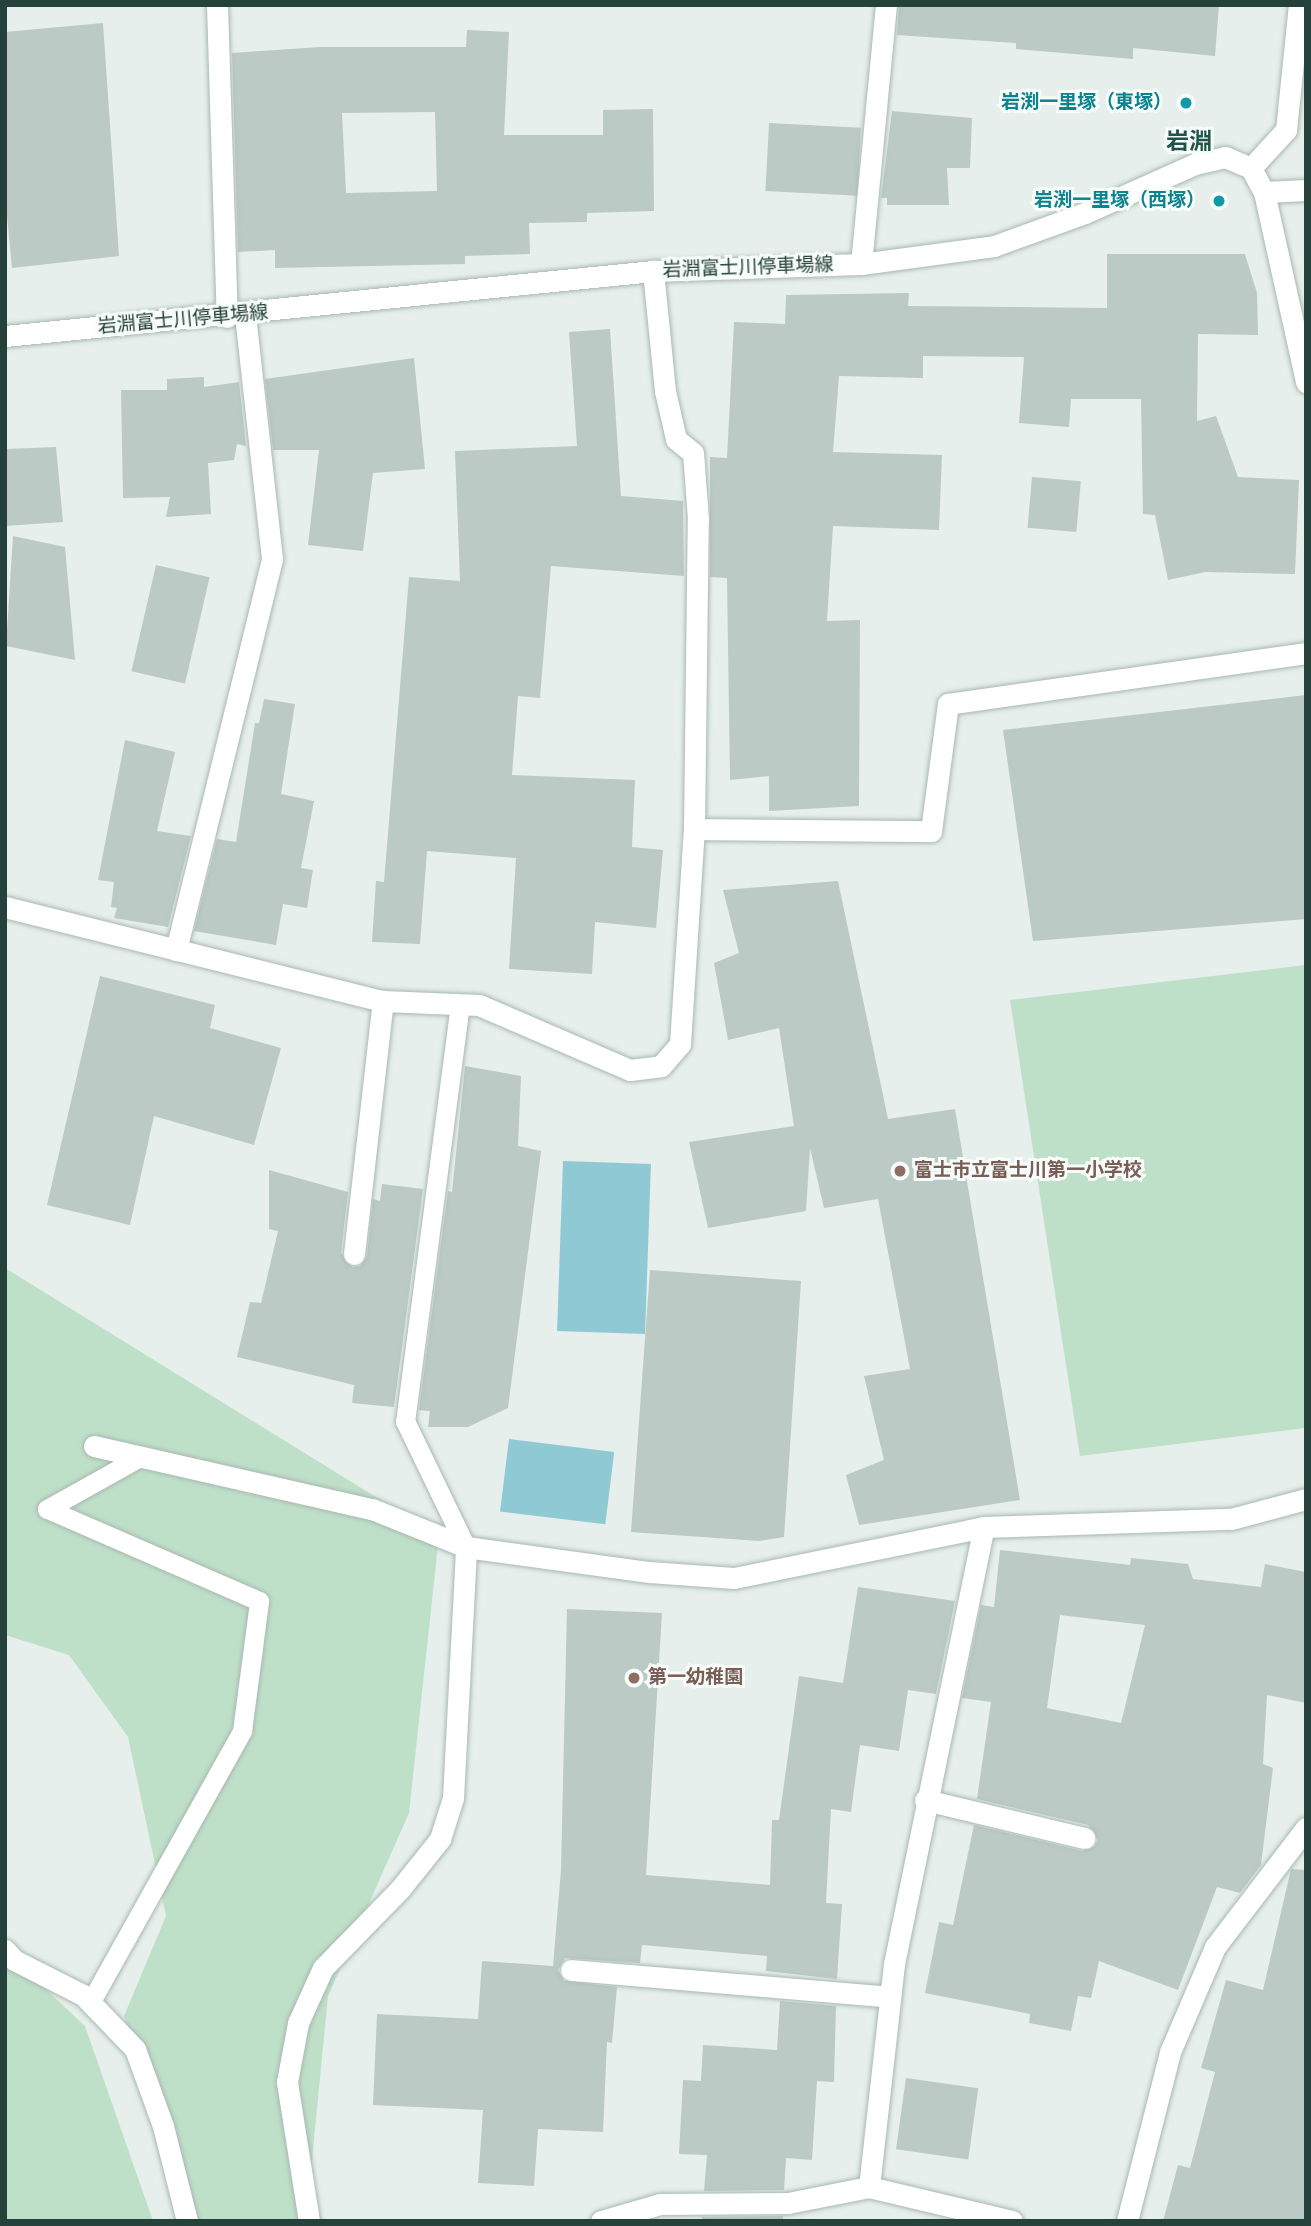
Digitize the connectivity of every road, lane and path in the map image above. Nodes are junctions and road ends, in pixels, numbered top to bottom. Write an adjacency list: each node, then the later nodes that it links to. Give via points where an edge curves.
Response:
1 (217, 5): 9 (street)
2 (886, 5): 7 (street)
3 (1299, 5): 4 (street, via 1286,130)
4 (1251, 168): 6 (street); 7 (street, 岩淵富士川停車場線, via 1225,157 994,246)
5 (1306, 190): 6 (street)
6 (1264, 192): 11 (street)
7 (861, 264): 8 (street, 岩淵富士川停車場線)
8 (653, 271): 9 (street, 岩淵富士川停車場線); 13 (street, via 665,391 676,439 693,453 696,492)
9 (236, 316): 10 (street, 岩淵富士川停車場線); 15 (street, via 272,559)
10 (5, 336)
11 (1306, 382)
12 (1306, 653): 13 (street, via 948,704 931,831)
13 (694, 829): 17 (street, via 680,1044 661,1066 630,1070 479,1005)
14 (5, 907): 15 (street)
15 (176, 950): 16 (street)
16 (383, 1001): 17 (street); 18 (street)
17 (460, 1004): 23 (lane, via 405,1421)
18 (354, 1254)
19 (94, 1446): 20 (street)
20 (140, 1457): 23 (street, via 372,1510); 30 (lane, via 47,1508 259,1601 242,1731)
21 (1306, 1499): 22 (street, via 1231,1519)
22 (984, 1527): 23 (street, via 734,1578 649,1572); 24 (street)
23 (466, 1547): 33 (street, via 453,1798 440,1839 400,1889 323,1968 298,2023 288,2082)
24 (925, 1800): 26 (street); 29 (street)
25 (1306, 1828): 36 (street, via 1215,1947 1170,2052)
26 (1085, 1838)
27 (5, 1950): 30 (street, via 14,1960)
28 (571, 1970): 29 (street)
29 (890, 1997): 31 (street)
30 (90, 2003): 32 (street, via 135,2049 163,2126)
31 (869, 2187): 34 (street, via 788,2203 660,2204); 35 (street)
32 (187, 2221)
33 (309, 2221)
34 (601, 2221)
35 (1012, 2221)
36 (1127, 2221)

